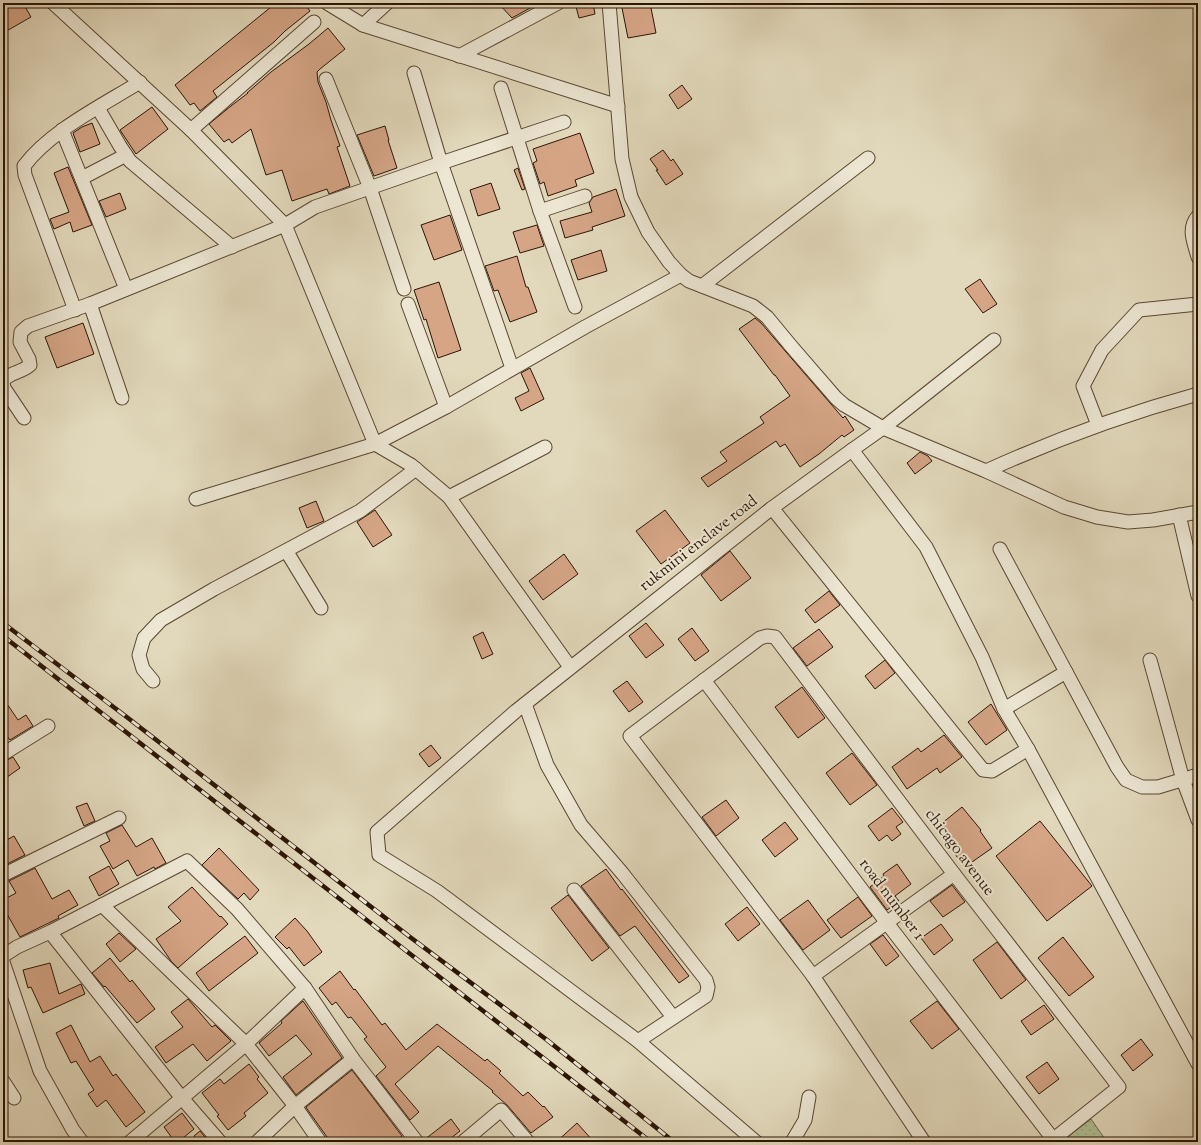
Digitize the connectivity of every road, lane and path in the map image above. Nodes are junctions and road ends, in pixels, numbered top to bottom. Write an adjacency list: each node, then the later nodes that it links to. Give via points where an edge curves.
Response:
1 (53, 3): 11 (street)
2 (327, 3): 7 (street)
3 (387, 3): 7 (street)
4 (558, 3): 8 (street)
5 (609, 3): 13 (street)
6 (314, 22): 17 (street)
7 (363, 25): 8 (street)
8 (459, 56): 13 (street)
9 (414, 73): 21 (street)
10 (326, 79): 23 (street)
11 (140, 82): 14 (street); 17 (street)
12 (501, 88): 18 (street)
13 (618, 106): 30 (street, via 622,159 631,197 648,232)
14 (98, 108): 16 (street); 19 (street)
15 (564, 122): 18 (street)
16 (62, 130): 22 (street); 38 (street, via 24,166 25,175)
17 (191, 130): 27 (street)
18 (518, 138): 21 (street); 25 (street)
19 (126, 155): 22 (street); 28 (street)
20 (868, 158): 31 (street)
21 (441, 163): 23 (street); 40 (street)
22 (82, 178): 33 (street)
23 (370, 188): 27 (street, via 315,207); 32 (street)
24 (584, 196): 25 (street)
25 (540, 211): 37 (street)
26 (1198, 216): 29 (street, via 1192,224 1191,232)
27 (285, 225): 28 (street); 48 (street)
28 (232, 246): 33 (street)
29 (1198, 257)
30 (680, 276): 31 (street); 40 (street)
31 (702, 286): 47 (street, via 753,306 767,317 836,398)
32 (404, 289)
33 (126, 290): 34 (street)
34 (90, 304): 38 (street); 43 (street)
35 (408, 304): 44 (street)
36 (1198, 304): 46 (street, via 1139,310 1102,350 1083,386)
37 (575, 307)
38 (75, 310): 41 (street, via 28,326 21,332 20,342 30,365 10,374)
39 (994, 340): 47 (street, rukmini enclave road)
40 (512, 368): 44 (street)
41 (3, 381): 45 (street, via 4,388)
42 (1198, 394): 46 (street)
43 (122, 398)
44 (446, 407): 48 (street)
45 (24, 418)
46 (1098, 425): 52 (street)
47 (883, 428): 50 (street, rukmini enclave road); 52 (street)
48 (376, 444): 51 (street); 54 (street)
49 (545, 447): 53 (street)
50 (852, 450): 55 (street, rukmini enclave road); 68 (street, via 926,547 982,657)
51 (416, 469): 53 (street); 59 (street, via 360,511)
52 (986, 471): 57 (street, via 1064,507 1097,517 1128,522)
53 (449, 497): 63 (street)
54 (196, 499)
55 (772, 508): 63 (street, rukmini enclave road); 70 (street, via 984,770 992,771)
56 (1198, 512): 57 (street)
57 (1179, 515): 60 (street)
58 (1000, 549): 64 (street)
59 (287, 552): 61 (street); 66 (street, via 214,589 161,620 144,638 139,655 143,669)
60 (1198, 596)
61 (321, 608)
62 (1150, 660): 73 (street)
63 (570, 667): 67 (street, rukmini enclave road)
64 (1066, 672): 68 (street); 73 (street, via 1126,780 1142,787 1158,787)
65 (704, 680): 76 (street, chicago avenue, via 760,638 775,638); 80 (street, road number 1); 84 (street, via 630,736)
66 (153, 681)
67 (525, 704): 86 (street, via 547,765 581,825 706,980 706,996); 87 (street, rukmini enclave road, via 377,832 379,855 437,891)
68 (1004, 709): 70 (street)
69 (48, 726): 71 (street)
70 (1028, 749): 90 (street)
71 (3, 754)
72 (1198, 775): 73 (street)
73 (1183, 780): 75 (street)
74 (119, 818): 77 (street)
75 (1198, 820)
76 (954, 874): 80 (street); 96 (street, chicago avenue, via 1119,1087)
77 (3, 875)
78 (574, 890): 86 (street)
79 (102, 905): 81 (street); 85 (street, via 187,861 237,909); 88 (street)
80 (887, 923): 84 (street); 96 (street, road number 1)
81 (50, 932): 82 (street); 92 (street)
82 (3, 956)
83 (3, 962): 97 (street, via 40,1071)
84 (813, 976): 107 (street)
85 (306, 988): 88 (street); 89 (street)
86 (673, 1017): 87 (street)
87 (638, 1041): 105 (street)
88 (246, 1044): 92 (street); 95 (street)
89 (353, 1059): 95 (street); 102 (street)
90 (1198, 1064)
91 (3, 1081): 93 (street)
92 (181, 1097): 98 (street); 99 (street)
93 (14, 1098)
94 (810, 1098): 106 (street, via 805,1120)
95 (295, 1106): 100 (street); 101 (street)
96 (1051, 1141)
97 (82, 1142)
98 (130, 1142)
99 (220, 1142)
100 (257, 1142)
101 (320, 1142)
102 (417, 1142)
103 (463, 1142): 104 (street, via 501,1110)
104 (528, 1142)
105 (756, 1142)
106 (792, 1142)
107 (924, 1142)

